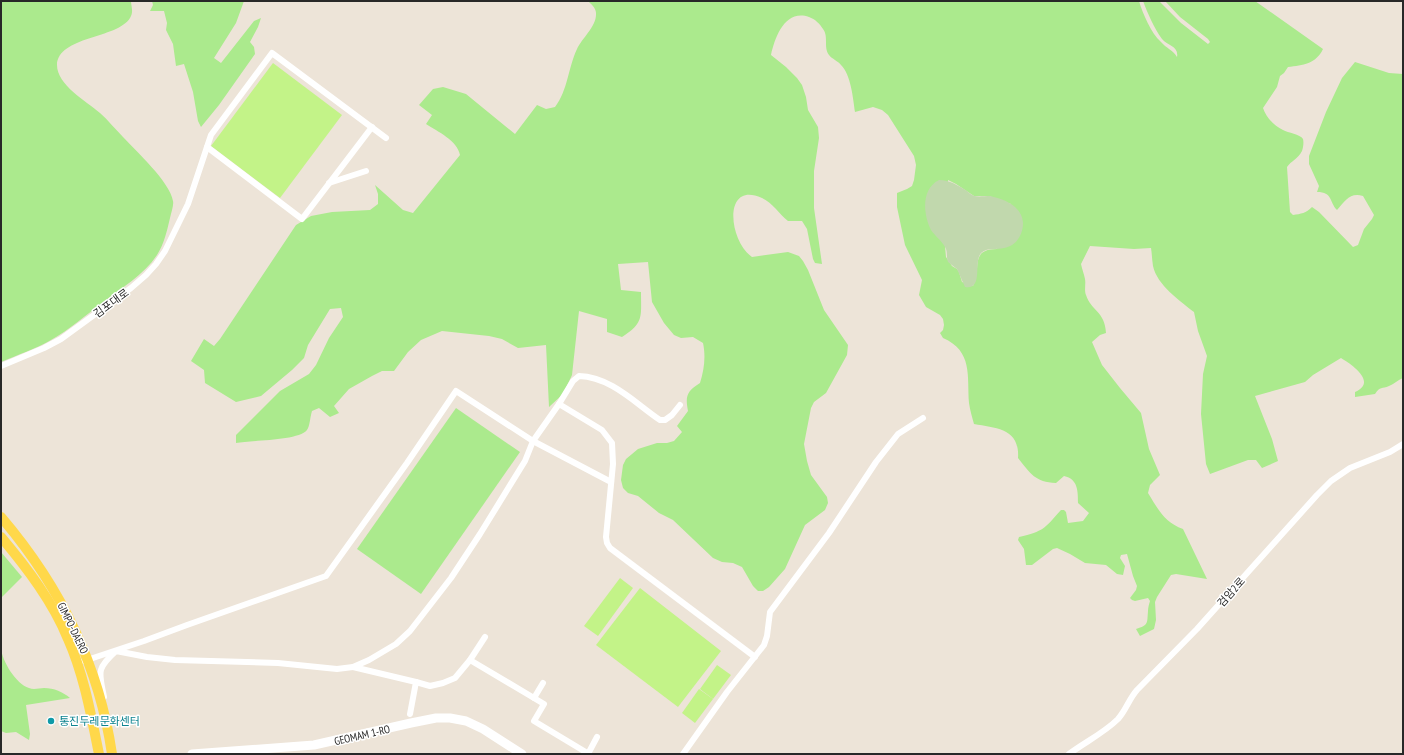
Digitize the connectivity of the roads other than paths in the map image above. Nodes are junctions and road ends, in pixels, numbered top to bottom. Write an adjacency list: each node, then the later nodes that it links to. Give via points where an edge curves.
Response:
1 (372, 127): 2 (street); 3 (street, 김포대로, via 272,53 211,135); 5 (street)
2 (386, 138)
3 (207, 147): 5 (street, via 302,219); 6 (street, 김포대로, via 188,204 165,251 146,275 61,339)
4 (366, 171): 5 (street)
5 (329, 184)
6 (1, 366)
7 (559, 404): 8 (street, via 574,381 579,376 586,376 615,387 660,420 672,415); 10 (street); 12 (street, via 602,430 612,443)
8 (680, 405)
9 (923, 418): 17 (street, via 898,434 816,553 770,612 764,645)
10 (533, 441): 12 (street); 16 (street, via 456,391 326,576); 21 (street, via 525,461 480,534 451,578 410,631 396,644)
11 (1403, 444): 34 (street, 검암2로, via 1359,464 1331,481 1197,629 1130,697 1119,718)
12 (611, 482): 17 (street, via 606,537 610,548)
13 (1, 517): 18 (main road, GIMPO-DAERO, via 39,566 69,616)
14 (1, 537): 20 (main road, GIMPO-DAERO, via 45,596 68,638)
15 (485, 637): 19 (street)
16 (116, 651): 18 (street); 21 (street, via 175,660 270,663 337,670); 26 (street, via 104,662 100,678)
17 (755, 657): 33 (street)
18 (88, 660): 20 (street); 26 (main road, GIMPO-DAERO)
19 (470, 660): 22 (street, via 455,678 443,683 430,686); 24 (street)
20 (77, 663): 29 (main road, GIMPO-DAERO)
21 (354, 667): 22 (street)
22 (416, 682): 25 (street)
23 (543, 683): 24 (street)
24 (534, 698): 28 (street, via 544,704 534,721)
25 (410, 714)
26 (109, 732): 30 (main road, GIMPO-DAERO)
27 (597, 737): 28 (street)
28 (585, 753)
29 (99, 754)
30 (112, 754)
31 (192, 754): 32 (street, GEOMAM 1-RO, via 314,745 442,718 466,721)
32 (522, 754)
33 (683, 754)
34 (1069, 754)

